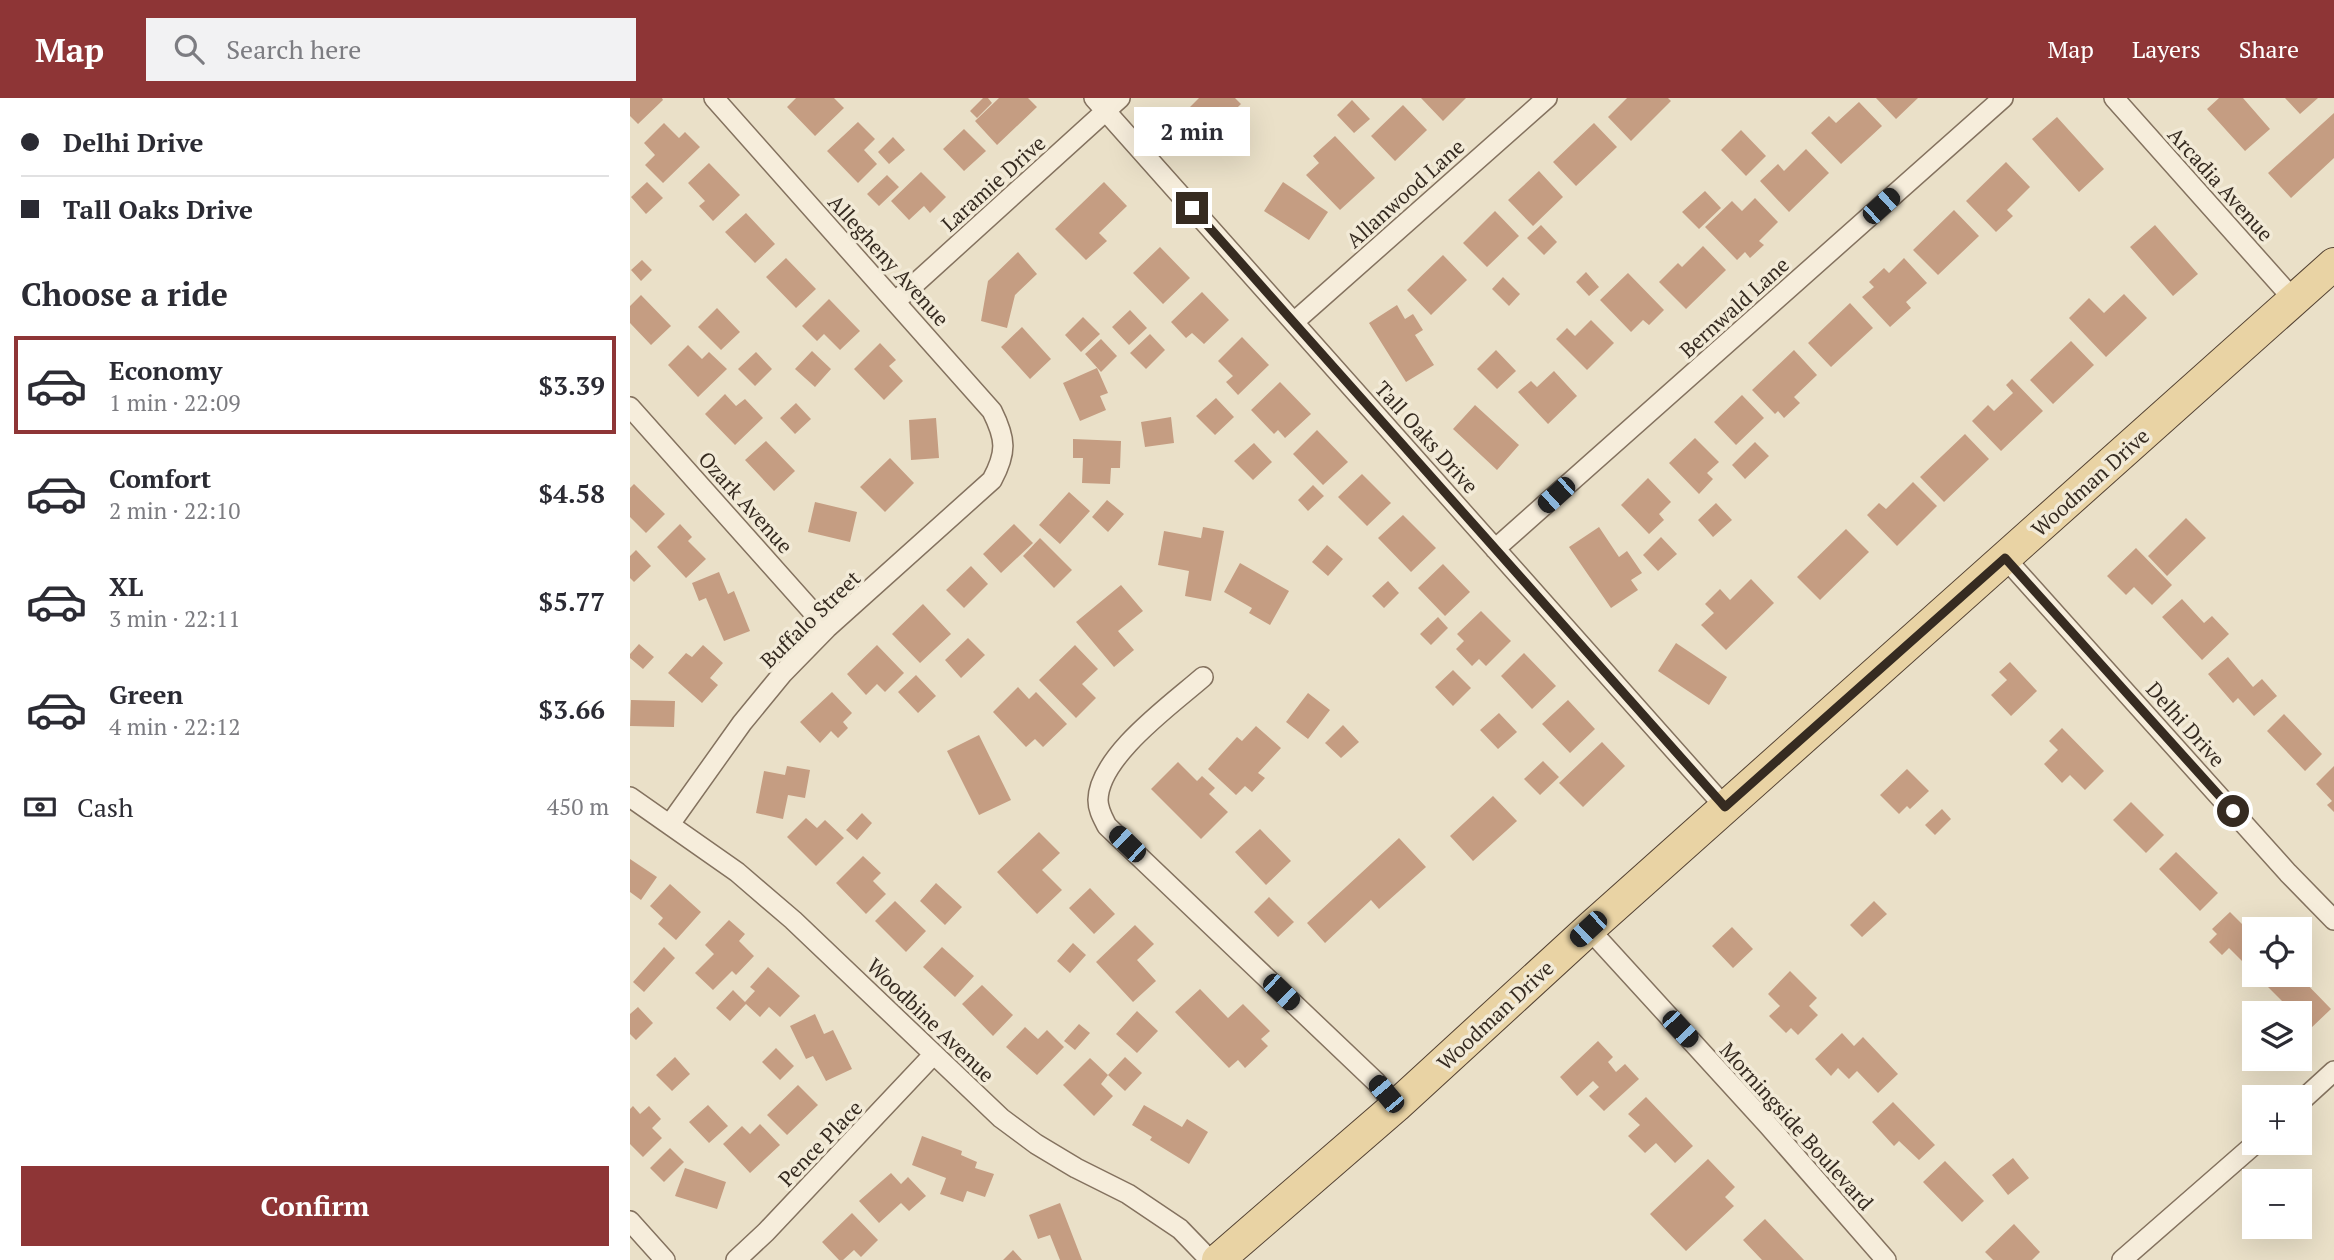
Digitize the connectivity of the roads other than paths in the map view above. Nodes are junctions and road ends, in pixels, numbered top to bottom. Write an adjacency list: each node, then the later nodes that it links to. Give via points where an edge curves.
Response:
1 (714, 98): 9 (street, Allegheny Avenue)
2 (1121, 98): 6 (street, Laramie Drive)
3 (1547, 98): 10 (street, Allanwood Lane)
4 (2003, 98): 13 (street, Bernwald Lane)
5 (2114, 98): 8 (street, Arcadia Avenue)
6 (1100, 105): 9 (street, Laramie Drive); 10 (street, Tall Oaks Drive)
7 (2334, 264): 8 (main road, Woodman Drive)
8 (2294, 300): 14 (main road, Woodman Drive)
9 (897, 301): 12 (street, Allegheny Avenue, via 992,411 1002,430)
10 (1294, 322): 13 (street, Tall Oaks Drive)
11 (630, 407): 15 (street, Ozark Avenue)
12 (1001, 464): 15 (street, Buffalo Street, via 992,480)
13 (1495, 549): 18 (street, Tall Oaks Drive)
14 (2005, 558): 18 (main road, Woodman Drive); 20 (street, Delhi Drive)
15 (827, 628): 19 (street, Buffalo Street, via 742,723)
16 (1203, 677): 25 (street, via 1111,763 1102,781 1100,814 1107,826)
17 (630, 797): 19 (street, Woodbine Avenue)
18 (1725, 807): 21 (main road, Woodman Drive)
19 (670, 824): 22 (street, Woodbine Avenue, via 793,920)
20 (2334, 920)
21 (1588, 929): 25 (main road, Woodman Drive); 32 (street, Morningside Boulevard)
22 (934, 1054): 29 (street, Pence Place); 30 (street, Woodbine Avenue, via 1001,1118 1076,1168 1129,1194 1180,1229)
23 (2334, 1071): 24 (street)
24 (2312, 1091)
25 (1396, 1106): 31 (main road, Woodman Drive)
26 (2242, 1155): 33 (street)
27 (630, 1221): 28 (street)
28 (665, 1260)
29 (736, 1260)
30 (1210, 1260)
31 (1218, 1260)
32 (1886, 1260)
33 (2122, 1260)

